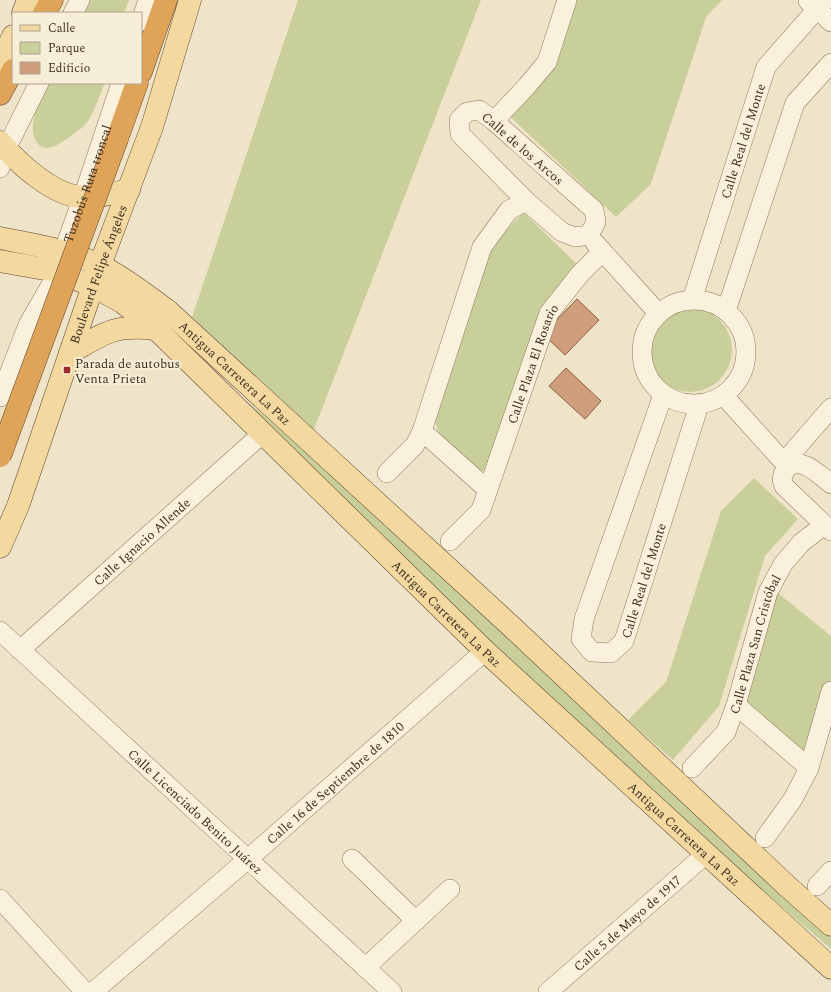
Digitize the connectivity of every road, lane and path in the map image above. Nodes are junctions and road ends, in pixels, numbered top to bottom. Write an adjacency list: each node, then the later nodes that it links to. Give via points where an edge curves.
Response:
1 (28, 0): 9 (main road)
2 (52, 0): 10 (highway)
3 (80, 0): 11 (street)
4 (148, 0): 12 (street)
5 (166, 0): 16 (highway)
6 (190, 0): 23 (main road, Boulevard Felipe Ángeles, via 152,127)
7 (568, 0): 21 (street, via 547,62)
8 (816, 3): 13 (street); 33 (street, Calle Real del Monte, via 766,67)
9 (23, 12)
10 (45, 12)
11 (74, 12)
12 (142, 17)
13 (831, 22)
14 (6, 55): 20 (highway)
15 (831, 63): 34 (street, via 795,103)
16 (142, 69)
17 (38, 84): 22 (street)
18 (121, 84): 24 (street, Tuzobús Ruta troncal)
19 (137, 84): 46 (highway, bridge)
20 (0, 94)
21 (494, 121): 25 (street, Calle de los Arcos, via 479,110 467,112 459,120 460,134); 26 (street, Calle de los Arcos, via 594,210 596,222)
22 (1, 154): 24 (main road, via 37,178 66,193)
23 (129, 190): 24 (main road); 30 (main road, Boulevard Felipe Ángeles)
24 (83, 197): 31 (street, Tuzobús Ruta troncal)
25 (526, 201): 26 (street, Calle de los Arcos, via 562,232 575,237); 44 (street, via 509,210 482,247)
26 (589, 235): 28 (street)
27 (0, 238): 31 (main road)
28 (602, 252): 35 (street); 50 (street, Calle Plaza El Rosario, via 549,312)
29 (0, 261): 31 (main road)
30 (100, 265): 31 (main road, Antigua Carretera La Paz); 32 (main road, Boulevard Felipe Ángeles); 70 (main road, Antigua Carretera La Paz, via 126,280 168,311 506,621)
31 (57, 268): 32 (main road, Antigua Carretera La Paz); 40 (street, Tuzobús Ruta troncal, via 28,325); 43 (street, Tuzobús Ruta troncal, via 40,322)
32 (93, 286): 36 (main road, Antigua Carretera La Paz, via 122,302); 37 (main road, Boulevard Felipe Ángeles)
33 (692, 300): 34 (street, via 716,304); 35 (street, via 668,306)
34 (726, 311): 39 (street, via 742,330 747,354 740,378)
35 (658, 313): 38 (street, via 648,325 641,355 644,370 652,384)
36 (156, 329): 37 (main road, via 129,328 113,331); 45 (main road, Antigua Carretera La Paz)
37 (70, 353): 53 (main road, Boulevard Felipe Ángeles, via 18,506)
38 (663, 395): 41 (street, via 674,401); 41 (street, Calle Real del Monte, via 584,619 580,639 592,652 611,654 624,641)
39 (724, 396): 41 (street); 47 (street)
40 (0, 397)
41 (699, 405)
42 (831, 408): 47 (street)
43 (0, 427)
44 (422, 431): 48 (street, via 415,445); 50 (street)
45 (262, 434): 55 (street, Calle Ignacio Allende); 56 (main road, Antigua Carretera La Paz)
46 (0, 456)
47 (786, 464): 49 (street, via 804,465 813,469); 51 (street, via 781,480 784,486)
48 (387, 473)
49 (831, 484)
50 (488, 490): 52 (street, Calle Plaza El Rosario, via 481,510)
51 (828, 528): 58 (street, Calle Plaza San Cristóbal, via 801,543 783,564 768,592)
52 (450, 541)
53 (0, 547)
54 (0, 631): 55 (street, Calle Licenciado Benito Juárez)
55 (20, 650): 63 (street, Calle Licenciado Benito Juárez)
56 (485, 651): 62 (main road, Antigua Carretera La Paz); 63 (street, Calle 16 de Septiembre de 1810)
57 (831, 691): 60 (street)
58 (736, 706): 59 (street, Calle Plaza San Cristóbal, via 726,732); 60 (street)
59 (692, 768)
60 (809, 768): 61 (street, via 793,799)
61 (765, 838)
62 (706, 854): 72 (main road, Antigua Carretera La Paz); 76 (street, Calle 5 de Mayo de 1917)
63 (248, 859): 71 (street, Calle Licenciado Benito Juárez); 74 (street, Calle 16 de Septiembre de 1810)
64 (352, 859): 69 (street)
65 (831, 871): 66 (street)
66 (817, 886)
67 (450, 889): 69 (street)
68 (0, 899): 73 (street)
69 (416, 921): 71 (street)
70 (831, 925)
71 (365, 968): 75 (street, Calle Licenciado Benito Juárez)
72 (831, 968)
73 (85, 992)
74 (93, 992)
75 (392, 992)
76 (548, 992)

